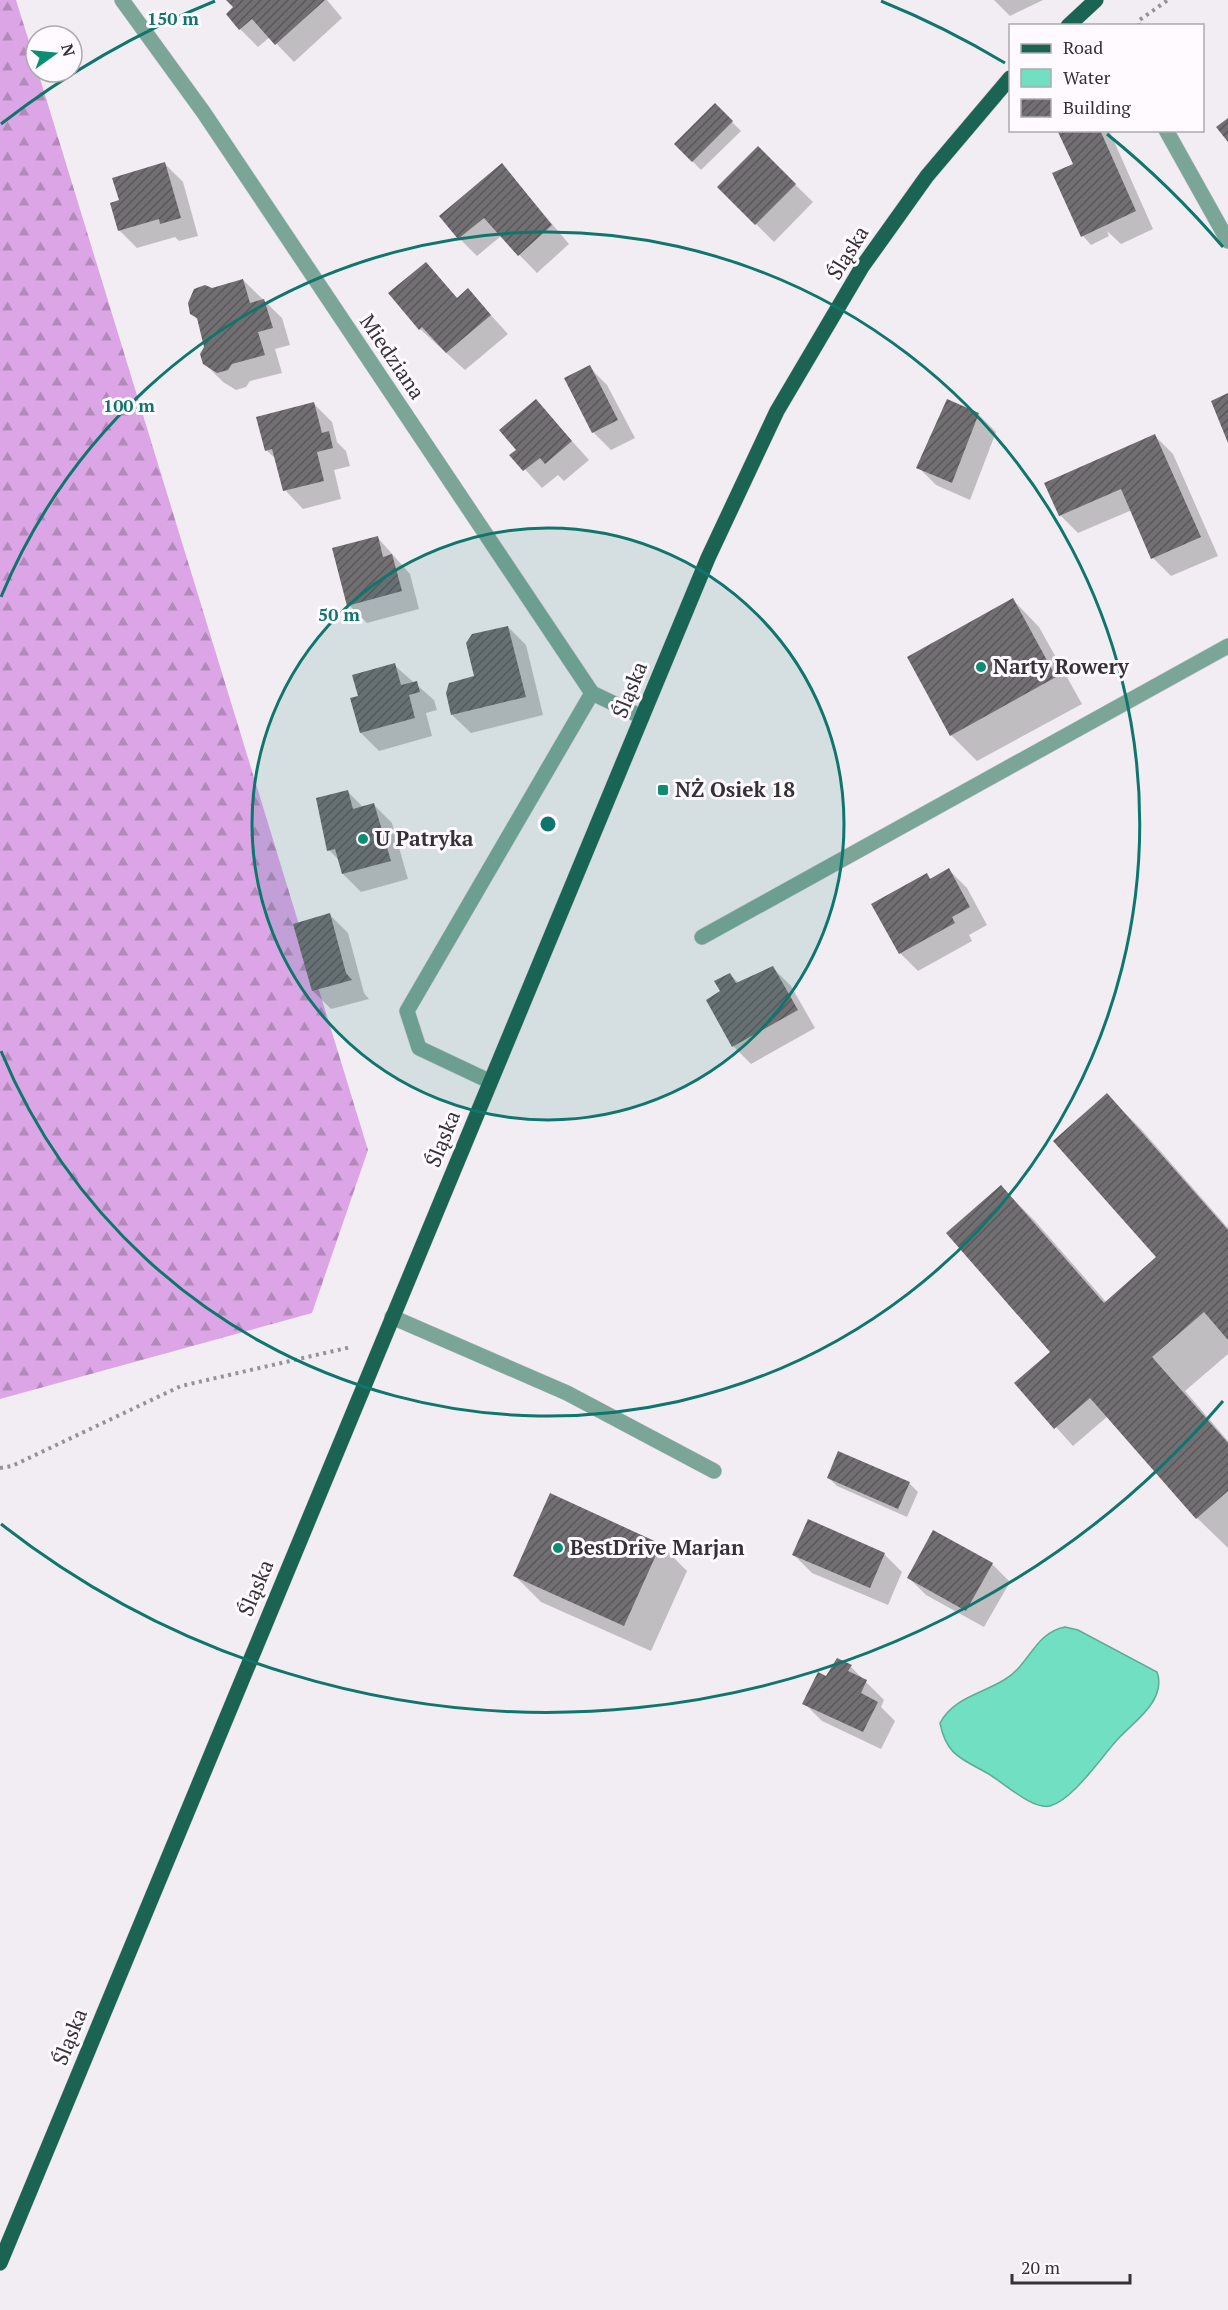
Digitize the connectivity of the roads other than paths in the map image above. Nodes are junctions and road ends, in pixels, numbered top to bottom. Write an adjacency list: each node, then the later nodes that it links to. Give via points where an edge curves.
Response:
1 (122, 0): 8 (street, Miedziana, via 204,113)
2 (1096, 0): 3 (main road)
3 (1070, 24)
4 (1009, 80): 9 (main road, Śląska, via 967,127 886,232 777,411 708,558)
5 (1167, 132): 6 (street)
6 (1228, 241)
7 (1228, 645): 10 (street)
8 (592, 693): 9 (street); 11 (street, via 407,1011 419,1048)
9 (642, 717): 11 (main road, Śląska)
10 (702, 938)
11 (489, 1081): 12 (main road, Śląska)
12 (392, 1317): 13 (street, via 567,1394); 14 (main road, Śląska)
13 (714, 1471)
14 (0, 2263)

